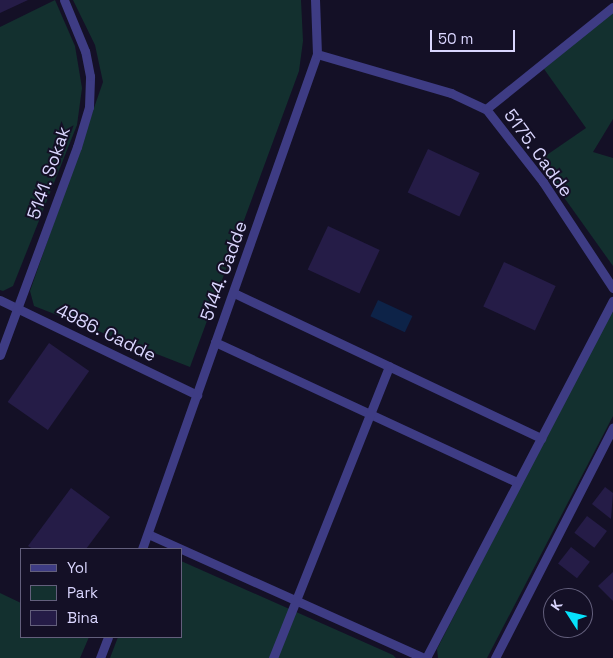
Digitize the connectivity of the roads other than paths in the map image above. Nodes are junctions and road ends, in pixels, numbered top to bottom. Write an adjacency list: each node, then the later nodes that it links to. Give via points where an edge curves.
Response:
1 (64, 0): 10 (street, 5141. Sokak, via 90,76 89,107)
2 (315, 0): 4 (street, 5144. Cadde)
3 (613, 7): 5 (street)
4 (318, 54): 5 (street, 5175. Cadde, via 451,93); 7 (street, 5144. Cadde)
5 (486, 110): 6 (street, 5175. Cadde, via 543,182)
6 (613, 288)
7 (234, 293): 11 (street, 5144. Cadde); 13 (street)
8 (0, 300): 10 (street, 4986. Cadde)
9 (613, 301): 17 (street)
10 (18, 308): 12 (street, 5141. Sokak); 14 (street, 4986. Cadde)
11 (216, 342): 14 (street, 5144. Cadde); 15 (street)
12 (0, 354)
13 (389, 366): 15 (street); 17 (street)
14 (197, 395): 19 (street, 5144. Cadde)
15 (368, 413): 18 (street); 23 (street)
16 (613, 428): 28 (street)
17 (541, 438): 18 (street)
18 (517, 482): 27 (street)
19 (148, 534): 20 (street, 5144. Cadde); 21 (street)
20 (142, 548)
21 (178, 548)
22 (182, 550): 23 (street)
23 (296, 602): 26 (street); 27 (street)
24 (108, 638): 25 (street)
25 (100, 658)
26 (273, 658)
27 (425, 658)
28 (495, 658)

